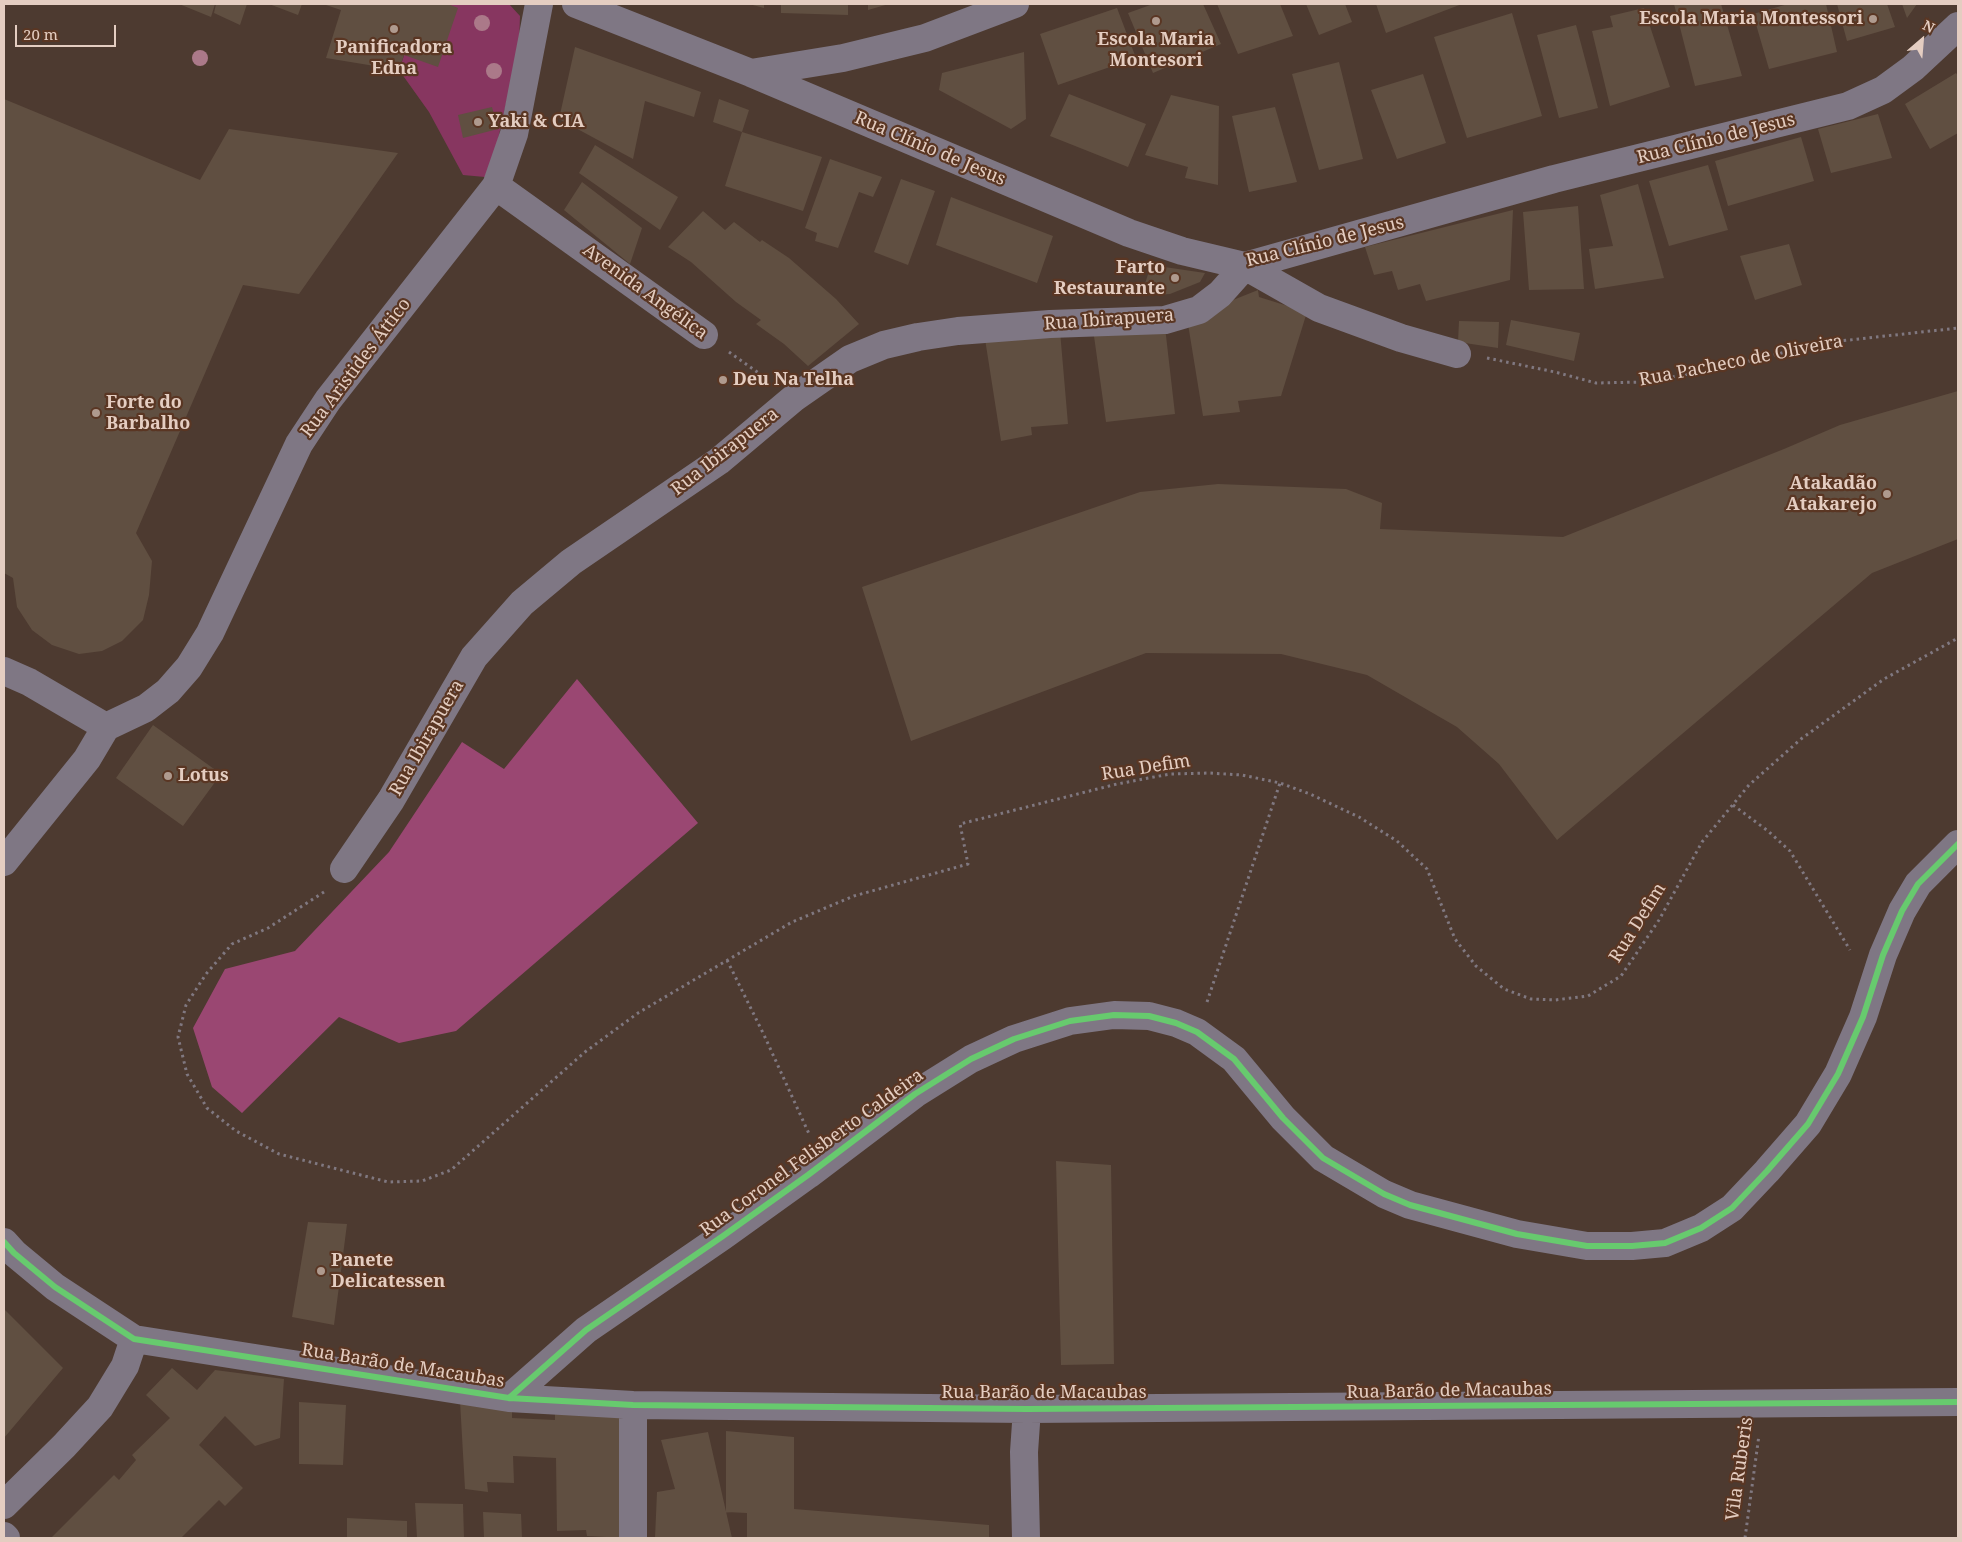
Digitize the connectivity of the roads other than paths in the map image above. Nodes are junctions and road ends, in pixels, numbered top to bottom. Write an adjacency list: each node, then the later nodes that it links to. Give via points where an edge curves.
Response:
1 (539, 4): 6 (street, Rua Aristides Áttico, via 514,134)
2 (576, 4): 5 (street)
3 (1015, 4): 5 (street, via 925,38 843,58)
4 (1958, 26): 7 (street, Rua Clínio de Jesus, via 1913,68 1883,90 1848,106 1554,179)
5 (751, 73): 7 (street, Rua Clínio de Jesus, via 1128,233 1182,251)
6 (496, 186): 8 (street, Avenida Angélica); 11 (street, Rua Aristides Áttico, via 328,400 299,444 210,633 189,667 168,691 146,708)
7 (1245, 266): 9 (street, via 1319,308 1401,338); 14 (street, Rua Ibirapuera, via 1220,294 1199,310 1165,320 1050,324 918,337 884,345 850,359 794,398 719,461 570,562 522,603 474,657 391,800)
8 (704, 335)
9 (1457, 354)
10 (4, 671): 11 (street)
11 (106, 727): 13 (street, via 88,759)
12 (1958, 844): 17 (street, Rua Coronel Felisberto Caldeira, via 1918,884 1902,911 1838,1074 1808,1124 1732,1208 1701,1228 1665,1243 1587,1246 1517,1234 1410,1205 1384,1194 1323,1158 1283,1118 1234,1059 1212,1041 1176,1023 1149,1016 1114,1015 1070,1021 1014,1039 971,1059 915,1094 723,1236 586,1330)
13 (4, 862)
14 (344, 869)
15 (4, 1242): 16 (street, via 55,1287)
16 (134, 1339): 17 (street, Rua Barão de Macaubas); 21 (street, via 125,1366 100,1407)
17 (509, 1398): 19 (street, Rua Barão de Macaubas)
18 (1958, 1402): 20 (street, Rua Barão de Macaubas)
19 (632, 1405): 20 (street, Rua Barão de Macaubas); 22 (street)
20 (1027, 1409): 23 (street, via 1024,1452)
21 (5, 1501)
22 (633, 1538)
23 (1026, 1538)

